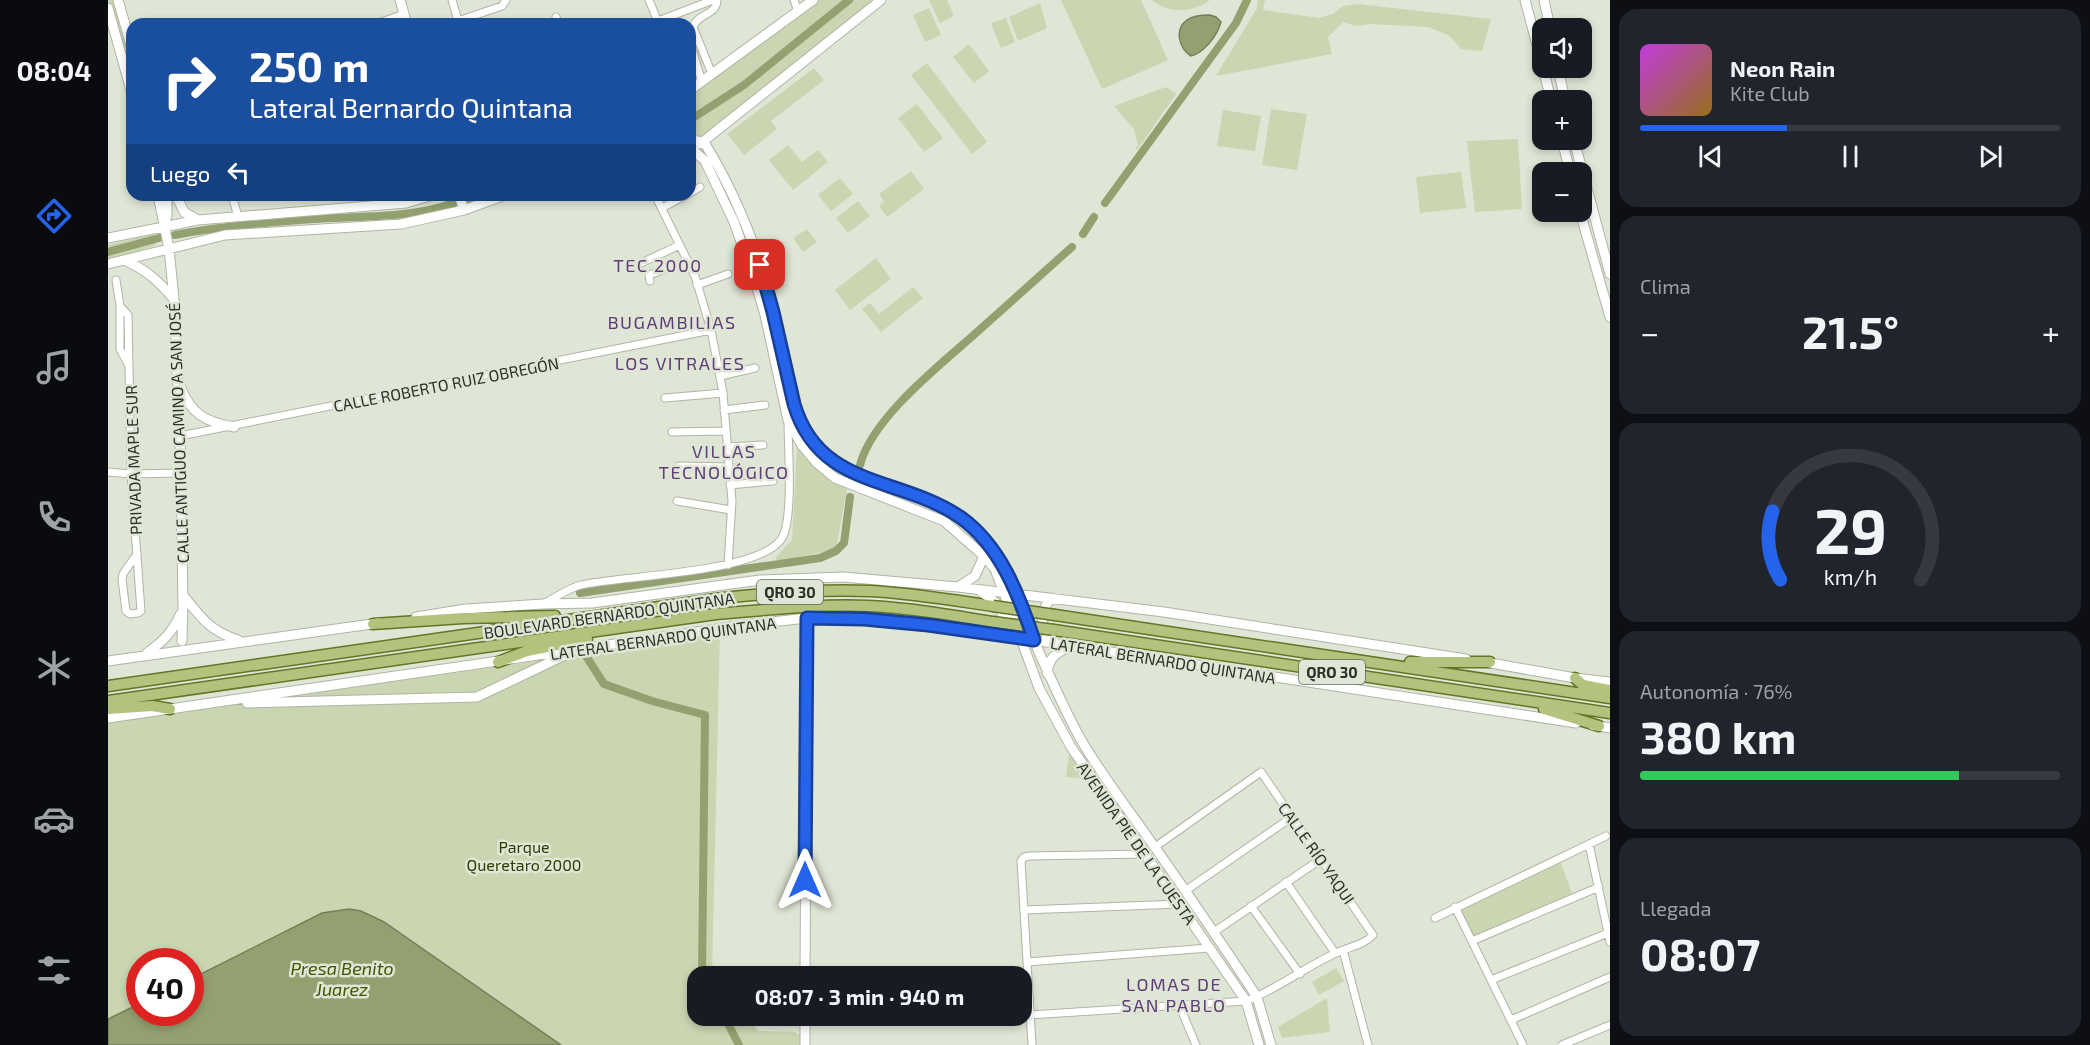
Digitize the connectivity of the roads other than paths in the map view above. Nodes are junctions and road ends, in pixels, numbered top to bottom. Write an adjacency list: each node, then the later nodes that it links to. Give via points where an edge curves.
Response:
1 (118, 0): 24 (street)
2 (400, 0): 14 (street)
3 (452, 0): 17 (street)
4 (506, 0): 18 (street, via 502,6)
5 (649, 0): 19 (street)
6 (715, 0): 20 (street); 22 (street, via 714,10)
7 (794, 0): 13 (street)
8 (813, 0): 13 (street)
9 (881, 0): 33 (street)
10 (1525, 0): 23 (street)
11 (1544, 0): 21 (street)
12 (108, 8): 29 (street)
13 (798, 12): 30 (street)
14 (404, 14): 15 (street); 16 (street)
15 (393, 18)
16 (405, 18)
17 (457, 18)
18 (467, 18)
19 (656, 18)
20 (668, 18)
21 (1548, 18)
22 (696, 20)
23 (1532, 27)
24 (126, 28)
25 (696, 35): 27 (street)
26 (696, 45): 27 (street)
27 (700, 45): 30 (street)
28 (696, 62): 31 (street)
29 (126, 72)
30 (712, 74): 31 (street)
31 (702, 82): 32 (street)
32 (696, 86)
33 (704, 142): 34 (street); 97 (street, via 760,265 795,408 809,437 840,467 943,506 961,518 976,530)
34 (696, 144)
35 (1577, 150): 53 (street)
36 (696, 151): 78 (street, via 724,200 755,281)
37 (700, 187): 38 (street)
38 (696, 189)
39 (159, 201): 55 (street)
40 (167, 201): 55 (street)
41 (179, 201): 51 (street, via 184,212)
42 (234, 201): 50 (street)
43 (386, 201): 50 (street)
44 (461, 201): 49 (street)
45 (489, 201): 49 (street)
46 (658, 201): 48 (street)
47 (675, 201): 48 (street)
48 (662, 208): 57 (street)
49 (464, 210): 58 (street, via 401,224 225,235)
50 (238, 217): 51 (street)
51 (198, 220): 55 (street)
52 (1583, 222): 54 (street)
53 (1595, 223): 54 (street); 64 (street)
54 (1584, 226): 69 (street)
55 (165, 227): 56 (street); 58 (street, CALLE ANTIGUO CAMINO A SAN JOSÉ)
56 (108, 238)
57 (680, 245): 60 (street); 62 (street)
58 (169, 247): 59 (street); 68 (street, CALLE ANTIGUO CAMINO A SAN JOSÉ)
59 (124, 260): 61 (street); 68 (street, via 155,278)
60 (688, 261): 66 (street, via 649,275); 67 (street)
61 (108, 264)
62 (639, 264)
63 (728, 274): 67 (street)
64 (1610, 274)
65 (116, 280): 89 (street, PRIVADA MAPLE SUR, via 120,306 128,315)
66 (650, 281)
67 (698, 285): 70 (street)
68 (174, 299): 73 (street, CALLE ANTIGUO CAMINO A SAN JOSÉ)
69 (1610, 317)
70 (711, 330): 72 (street); 79 (street, CALLE ROBERTO RUIZ OBREGÓN)
71 (755, 368): 72 (street)
72 (720, 376): 74 (street)
73 (178, 380): 79 (street, via 197,414); 82 (street, CALLE ANTIGUO CAMINO A SAN JOSÉ)
74 (723, 393): 75 (street); 77 (street)
75 (664, 398)
76 (765, 405): 77 (street)
77 (724, 410): 80 (street)
78 (788, 420): 95 (street, via 801,444 835,478 944,521); 96 (street, via 784,536 768,552)
79 (234, 427): 82 (street, CALLE ROBERTO RUIZ OBREGÓN)
80 (726, 431): 81 (street); 84 (street)
81 (672, 432)
82 (180, 436): 88 (street, CALLE ANTIGUO CAMINO A SAN JOSÉ)
83 (764, 446): 84 (street)
84 (727, 447): 86 (street)
85 (679, 466): 86 (street)
86 (729, 467): 91 (street)
87 (108, 472): 89 (street)
88 (180, 473): 89 (street); 103 (street, CALLE ANTIGUO CAMINO A SAN JOSÉ)
89 (131, 474): 94 (street, PRIVADA MAPLE SUR)
90 (773, 481): 91 (street)
91 (730, 485): 93 (street)
92 (677, 501): 93 (street)
93 (731, 510): 96 (street)
94 (136, 554): 94 (street, PRIVADA MAPLE SUR, via 122,579 126,610 130,614 141,610)
95 (984, 556): 97 (street); 98 (street, via 975,576)
96 (728, 565): 104 (street, via 580,585)
97 (999, 568): 100 (street, AVENIDA PIE DE LA CUESTA); 101 (street, AVENIDA PIE DE LA CUESTA)
98 (958, 587): 99 (street); 104 (street, via 800,578 592,603)
99 (976, 589): 100 (street); 108 (street, via 997,602 1004,623)
100 (1004, 593): 101 (street); 109 (street, AVENIDA PIE DE LA CUESTA)
101 (1018, 595): 102 (street); 111 (street, AVENIDA PIE DE LA CUESTA)
102 (1052, 598): 115 (street, via 1045,605 1043,622); 121 (street)
103 (183, 599): 112 (street, CALLE ANTIGUO CAMINO A SAN JOSÉ); 113 (street, via 222,635); 117 (street, via 176,625 164,641)
104 (543, 604): 107 (street, via 466,609)
105 (568, 618): 107 (main road, via 463,618); 120 (main road, BOULEVARD BERNARDO QUINTANA / QRO 30, bridge, via 747,596 823,591 894,593); 125 (main road, BOULEVARD BERNARDO QUINTANA / QRO 30)
106 (807, 618): 108 (street, LATERAL BERNARDO QUINTANA, via 864,619); 110 (street, LATERAL BERNARDO QUINTANA); 158 (street)
107 (373, 624): 113 (street)
108 (1000, 635): 109 (street, LATERAL BERNARDO QUINTANA)
109 (1019, 638): 111 (street, LATERAL BERNARDO QUINTANA); 140 (street, AVENIDA PIE DE LA CUESTA, via 1039,688 1067,740)
110 (591, 639): 114 (main road, BOULEVARD BERNARDO QUINTANA); 128 (main road, BOULEVARD BERNARDO QUINTANA / QRO 30, bridge, via 640,625 716,614 868,606 936,612)
111 (1034, 640): 115 (street, LATERAL BERNARDO QUINTANA); 122 (street, AVENIDA PIE DE LA CUESTA)
112 (182, 641)
113 (244, 641): 117 (street)
114 (576, 644): 119 (main road, via 527,651); 129 (main road, BOULEVARD BERNARDO QUINTANA); 130 (street, via 477,697)
115 (1053, 644): 116 (street, LATERAL BERNARDO QUINTANA)
116 (1069, 646): 122 (street, via 1052,657); 135 (street, LATERAL BERNARDO QUINTANA)
117 (144, 656): 118 (street)
118 (108, 661)
119 (498, 662): 130 (street)
120 (1372, 662): 121 (main road); 127 (main road, BOULEVARD BERNARDO QUINTANA / QRO 30)
121 (1490, 662): 123 (street)
122 (1047, 673): 139 (street, AVENIDA PIE DE LA CUESTA, via 1082,742)
123 (1575, 678): 124 (street); 126 (main road, via 1583,685)
124 (1610, 682)
125 (108, 686)
126 (1610, 690)
127 (1610, 698)
128 (1512, 699): 133 (main road, BOULEVARD BERNARDO QUINTANA / QRO 30); 135 (main road)
129 (108, 701)
130 (200, 704): 132 (street)
131 (108, 709): 132 (main road)
132 (170, 709): 134 (street)
133 (1610, 714)
134 (108, 718)
135 (1605, 727)
136 (1292, 817): 139 (street, CALLE RÍO YAQUI, via 1261,772); 141 (street, CALLE RÍO YAQUI); 144 (street)
137 (1606, 836): 138 (street)
138 (1589, 844): 143 (street); 147 (street)
139 (1155, 848): 144 (street, AVENIDA PIE DE LA CUESTA)
140 (1146, 854): 145 (street, AVENIDA PIE DE LA CUESTA); 148 (street, via 1024,857)
141 (1321, 859): 142 (street); 155 (street, CALLE RÍO YAQUI, via 1373,935)
142 (1286, 882): 146 (street); 156 (street)
143 (1599, 887): 151 (street); 152 (street)
144 (1185, 891): 150 (street, AVENIDA PIE DE LA CUESTA)
145 (1180, 904): 148 (street); 154 (street, AVENIDA PIE DE LA CUESTA)
146 (1251, 906): 150 (street); 160 (street)
147 (1455, 907): 149 (street); 152 (street)
148 (1024, 910): 157 (street)
149 (1435, 918)
150 (1214, 932): 163 (street, AVENIDA PIE DE LA CUESTA)
151 (1608, 933): 153 (street); 162 (street)
152 (1472, 941): 162 (street)
153 (1610, 942)
154 (1209, 948): 157 (street); 164 (street, AVENIDA PIE DE LA CUESTA)
155 (1343, 950): 156 (street); 176 (street)
156 (1335, 954): 160 (street)
157 (1027, 962): 159 (street)
158 (805, 966)
159 (1027, 966)
160 (1300, 974): 163 (street)
161 (1610, 977): 167 (street)
162 (1491, 980): 167 (street)
163 (1257, 997): 164 (street); 175 (street, AVENIDA PIE DE LA CUESTA)
164 (1246, 1001): 165 (street); 174 (street, AVENIDA PIE DE LA CUESTA)
165 (1180, 1007): 166 (street); 173 (street)
166 (1032, 1015)
167 (1511, 1020): 177 (street)
168 (1610, 1025): 178 (street)
169 (805, 1026): 171 (street)
170 (1031, 1026): 172 (street)
171 (805, 1045)
172 (1032, 1045)
173 (1196, 1045)
174 (1258, 1045)
175 (1271, 1045)
176 (1368, 1045)
177 (1523, 1045)
178 (1562, 1045)

